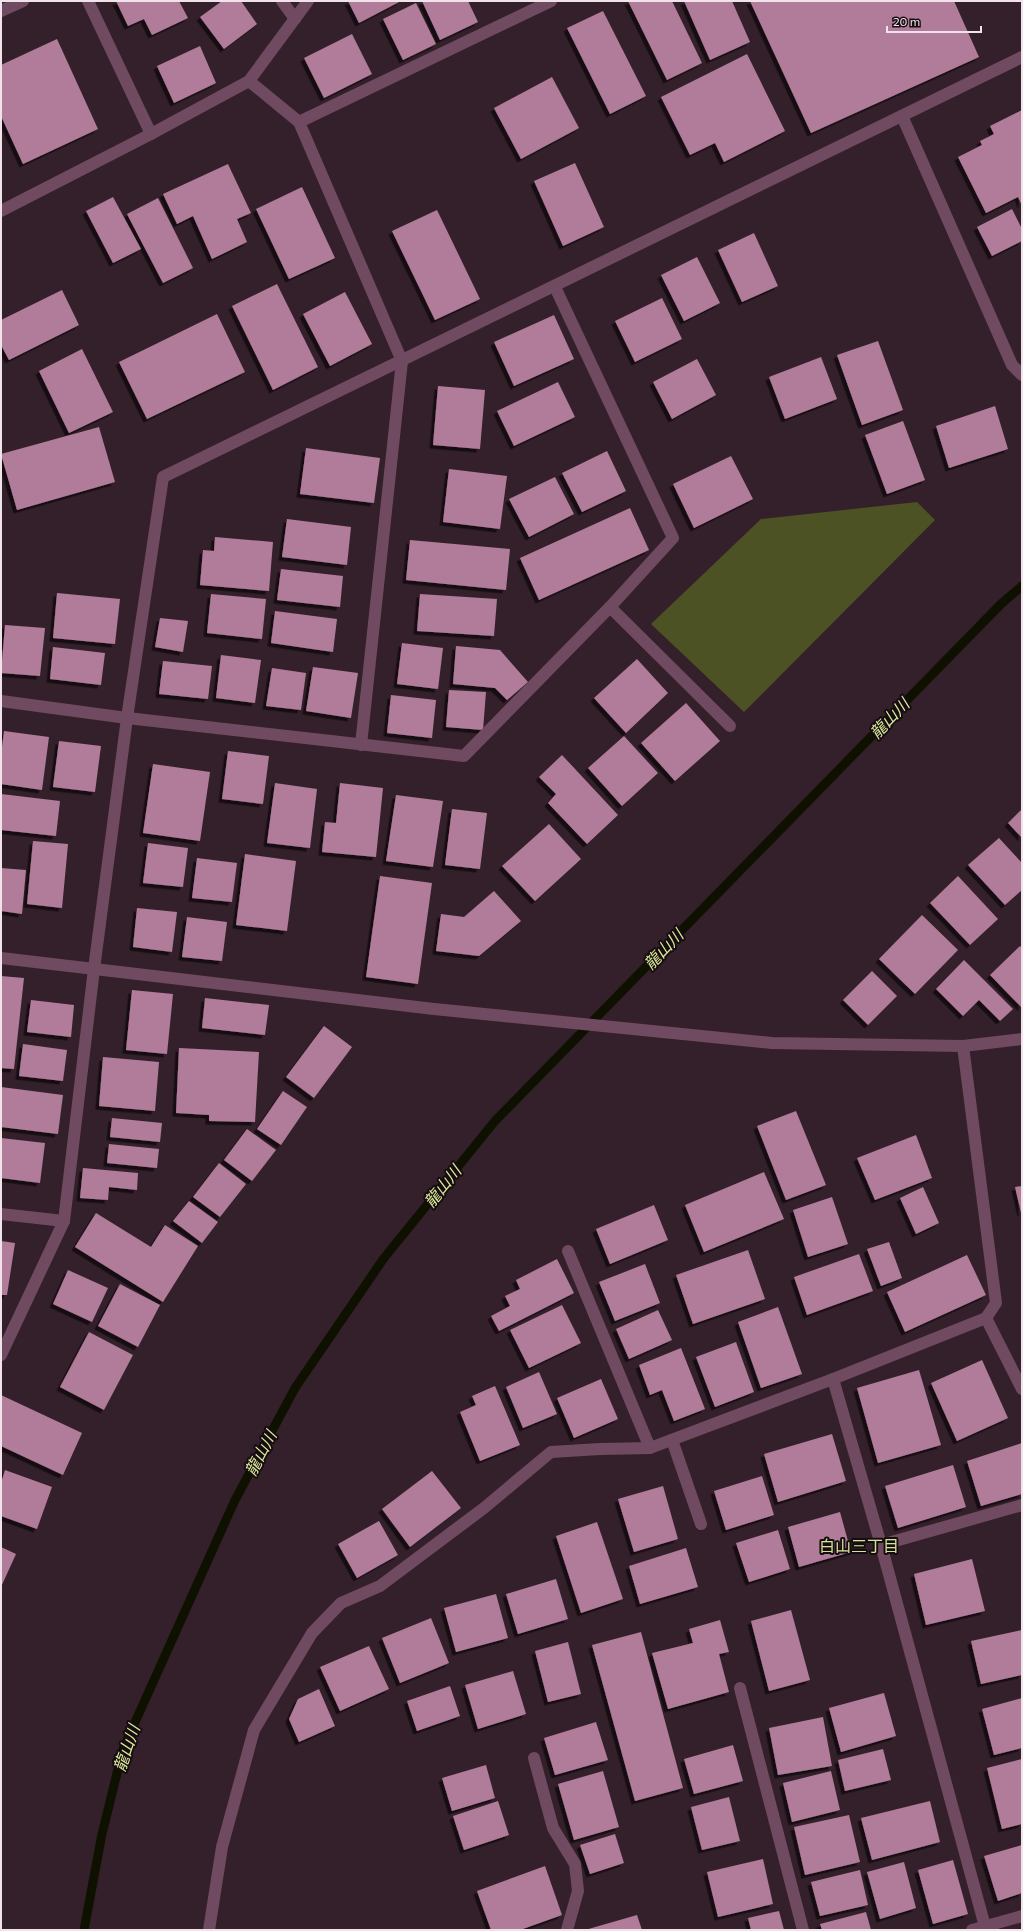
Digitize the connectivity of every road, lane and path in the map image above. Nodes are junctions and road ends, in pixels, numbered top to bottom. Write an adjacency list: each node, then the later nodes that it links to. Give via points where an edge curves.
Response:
1 (23, 1): 6 (street)
2 (88, 1): 12 (street)
3 (282, 1): 7 (street)
4 (308, 1): 7 (street)
5 (551, 1): 11 (street)
6 (1, 12)
7 (294, 19): 9 (street)
8 (1022, 57): 10 (street)
9 (249, 81): 11 (street); 12 (street)
10 (902, 116): 14 (street); 16 (street, via 1012,365)
11 (299, 122): 15 (street)
12 (151, 134): 13 (street)
13 (1, 211)
14 (555, 287): 15 (street); 17 (street, via 673,538)
15 (402, 361): 19 (street, via 163,477); 21 (street)
16 (1022, 375)
17 (610, 608): 20 (street); 21 (street, via 464,756)
18 (1, 701): 19 (street)
19 (127, 718): 21 (street); 23 (street)
20 (730, 726)
21 (361, 745)
22 (1, 958): 23 (street)
23 (94, 969): 25 (street, via 434,1009 772,1043); 27 (street)
24 (1022, 1039): 25 (street)
25 (963, 1046): 29 (street, via 996,1303)
26 (1, 1214): 27 (street)
27 (64, 1221): 30 (street)
28 (568, 1251): 34 (street)
29 (986, 1318): 31 (street); 32 (street)
30 (1, 1355)
31 (832, 1380): 33 (street); 37 (street)
32 (1022, 1389)
33 (672, 1440): 34 (street); 36 (street)
34 (650, 1448): 42 (street, via 551,1452 484,1508 380,1586 341,1604 312,1633 254,1730 222,1847)
35 (1022, 1505): 37 (street)
36 (701, 1524)
37 (881, 1545): 41 (street)
38 (740, 1688): 44 (street)
39 (534, 1758): 43 (street, via 553,1828 575,1864 578,1891)
40 (1022, 1916): 41 (street)
41 (986, 1928): 45 (street)
42 (209, 1930)
43 (567, 1930)
44 (803, 1930)
45 (972, 1930)

